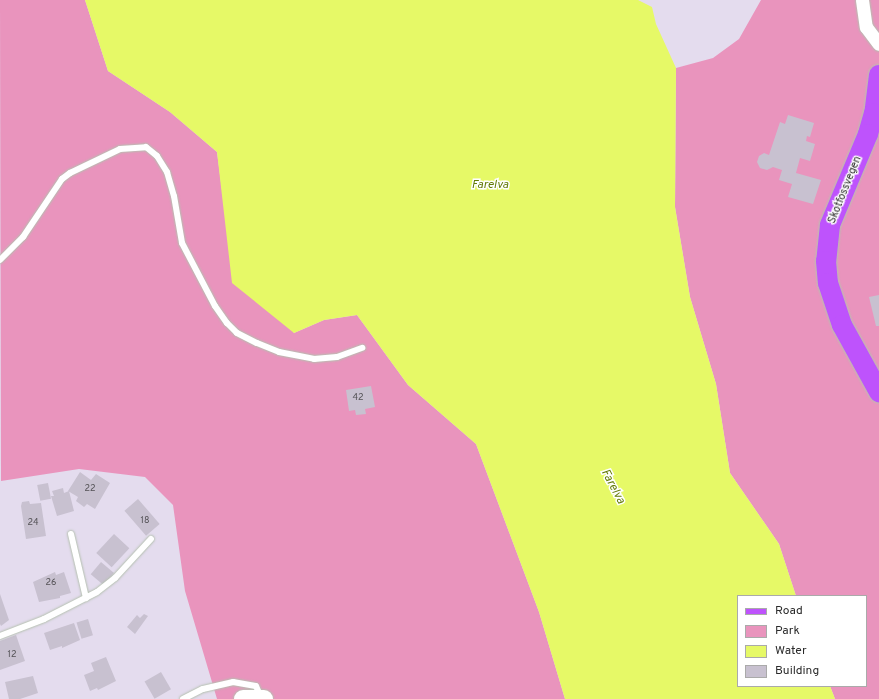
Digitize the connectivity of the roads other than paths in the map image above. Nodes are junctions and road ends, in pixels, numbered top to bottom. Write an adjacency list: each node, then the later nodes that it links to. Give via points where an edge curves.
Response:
1 (862, 0): 2 (street, via 866,27)
2 (879, 44)
3 (879, 75): 6 (main road, Skotfossvegen, via 874,113 868,134 830,225 826,261 828,283 842,325)
4 (0, 260): 5 (lane, via 23,237 62,180 70,173 120,149 146,147 157,156 166,172 174,196 182,243 211,300 226,323 237,333 279,352 314,359 337,357)
5 (362, 348)
6 (879, 392)
7 (70, 534): 9 (lane)
8 (151, 539): 9 (lane, via 115,578)
9 (86, 598): 10 (lane, via 44,619)
10 (0, 636)
11 (183, 699): 12 (lane, via 203,689 233,682 256,686)
12 (256, 699)

